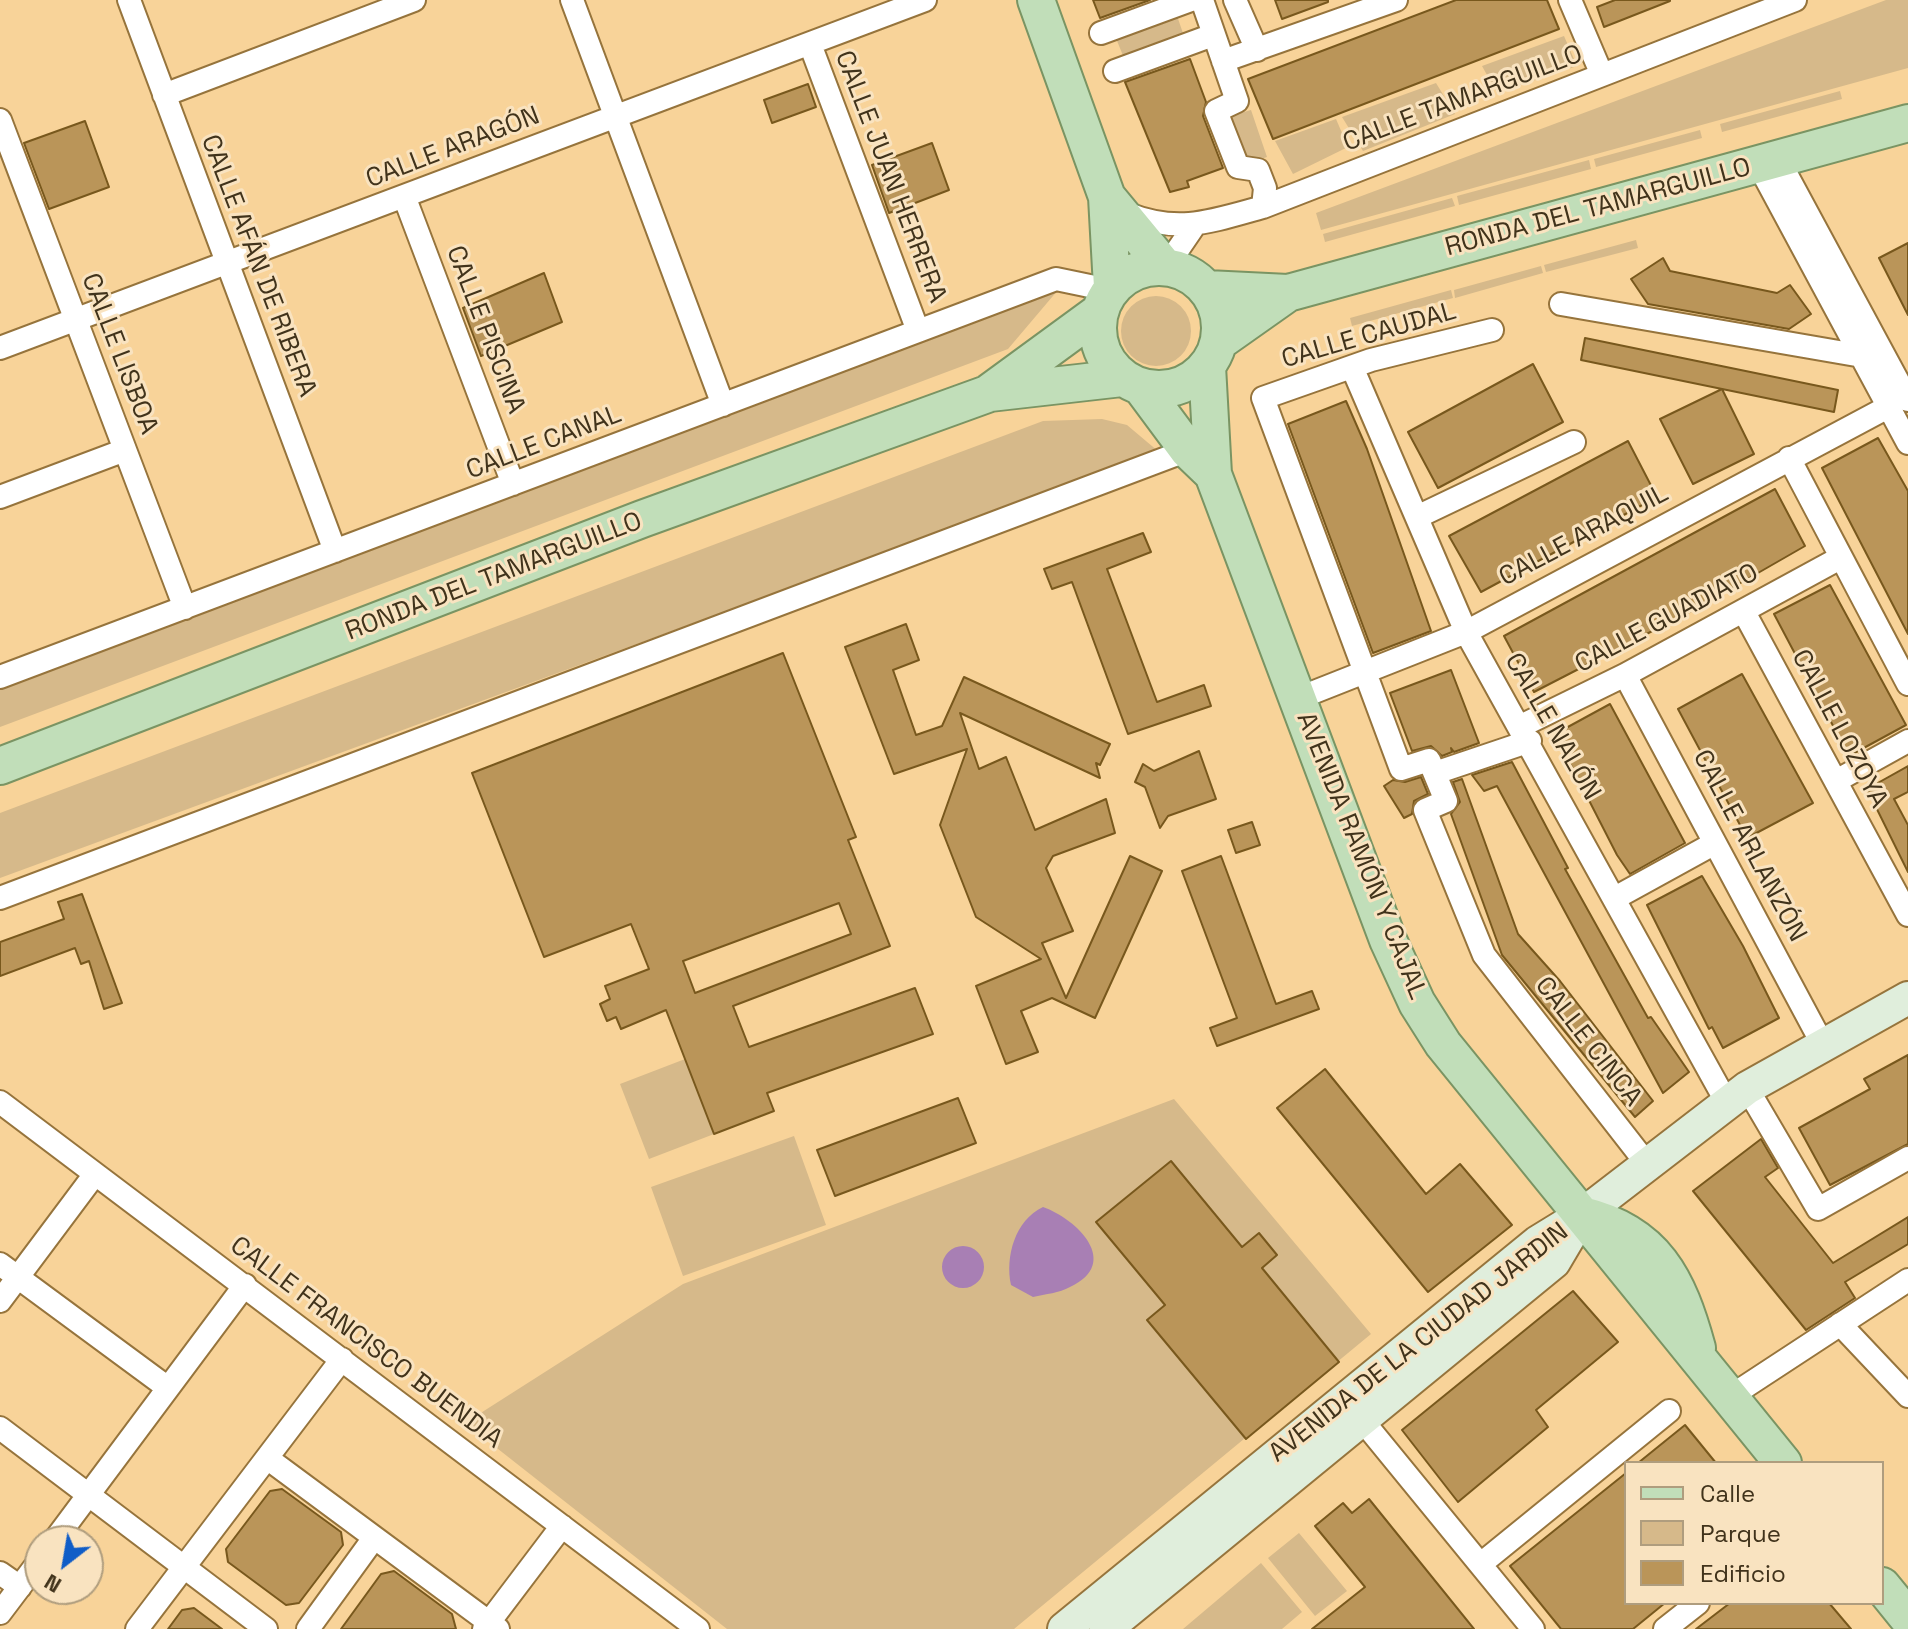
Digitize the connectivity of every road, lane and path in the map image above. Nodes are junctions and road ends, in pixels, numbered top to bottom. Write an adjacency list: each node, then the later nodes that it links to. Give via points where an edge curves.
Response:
1 (129, 0): 19 (street, CALLE AFÁN DE RIBERA)
2 (414, 0): 19 (street)
3 (572, 0): 20 (street)
4 (925, 0): 14 (street, CALLE ARAGÓN)
5 (1036, 0): 26 (main road)
6 (1191, 0): 12 (street)
7 (1202, 0): 13 (street)
8 (1235, 0): 15 (street)
9 (1396, 0): 15 (street)
10 (1570, 0): 18 (street)
11 (1795, 0): 18 (street, CALLE TAMARGUILLO)
12 (1101, 33)
13 (1213, 35): 16 (street); 17 (street)
14 (810, 44): 20 (street, CALLE ARAGÓN); 37 (street, CALLE JUAN HERRERA)
15 (1257, 50): 16 (street)
16 (1223, 61): 27 (street, via 1237,101 1216,111 1238,167 1258,170 1265,188)
17 (1115, 71)
18 (1602, 75): 27 (street, CALLE TAMARGUILLO)
19 (164, 95): 29 (street, CALLE AFÁN DE RIBERA)
20 (616, 116): 25 (street, CALLE ARAGÓN); 45 (street)
21 (0, 120): 23 (street, CALLE LISBOA)
22 (1908, 123): 24 (main road, RONDA DEL TAMARGUILLO)
23 (6, 150): 35 (street, CALLE LISBOA)
24 (1768, 161): 32 (main road, RONDA DEL TAMARGUILLO); 40 (street); 44 (street)
25 (404, 196): 29 (street, CALLE ARAGÓN); 51 (street, CALLE PISCINA)
26 (1112, 204): 28 (street, CALLE TAMARGUILLO, via 1155,225); 30 (main road); 33 (main road)
27 (1263, 207): 28 (street, CALLE TAMARGUILLO)
28 (1194, 226): 30 (street)
29 (227, 263): 35 (street, CALLE ARAGÓN); 54 (street, CALLE AFÁN DE RIBERA)
30 (1165, 266): 31 (main road); 33 (main road, via 1135,271)
31 (1207, 289): 32 (main road, RONDA DEL TAMARGUILLO); 39 (main road, via 1216,305)
32 (1288, 293): 39 (main road, RONDA DEL TAMARGUILLO)
33 (1106, 297): 37 (street, CALLE CANAL, via 1056,279); 42 (main road, via 1097,337 1105,360); 43 (main road, RONDA DEL TAMARGUILLO)
34 (1561, 304): 40 (street)
35 (76, 320): 38 (street, CALLE ARAGÓN); 48 (street, CALLE LISBOA)
36 (1492, 330): 41 (street, CALLE CAUDAL)
37 (918, 331): 45 (street, CALLE CANAL)
38 (0, 348)
39 (1214, 354): 42 (main road, via 1189,382 1166,390); 50 (main road)
40 (1862, 356): 44 (street)
41 (1352, 367): 53 (street, CALLE NALÓN); 59 (street, CALLE CAUDAL, via 1263,398)
42 (1132, 383): 43 (main road, RONDA DEL TAMARGUILLO); 50 (main road)
43 (990, 393): 66 (main road, RONDA DEL TAMARGUILLO, via 642,519)
44 (1898, 403): 46 (street); 49 (street, CALLE ARAQUIL)
45 (723, 405): 51 (street, CALLE CANAL)
46 (1907, 439)
47 (1574, 442): 53 (street)
48 (125, 450): 52 (street); 56 (street, CALLE LISBOA)
49 (1789, 458): 55 (street); 58 (street, CALLE ARAQUIL)
50 (1201, 462): 63 (main road, AVENIDA RAMÓN Y CAJAL); 70 (street)
51 (513, 484): 54 (street, CALLE CANAL)
52 (0, 497)
53 (1417, 517): 58 (street, CALLE NALÓN)
54 (335, 551): 56 (street, CALLE CANAL)
55 (1840, 558): 57 (street, CALLE GUADIATO); 62 (street)
56 (185, 608): 61 (street, CALLE CANAL)
57 (1744, 612): 60 (street, CALLE GUADIATO); 68 (street, CALLE LOZOYA)
58 (1466, 632): 59 (street, CALLE ARAQUIL); 64 (street, CALLE NALÓN)
59 (1364, 671): 63 (street, CALLE ARAQUIL); 67 (street, via 1401,769 1429,760)
60 (1625, 675): 64 (street, CALLE GUADIATO); 69 (street, CALLE ARLANZÓN)
61 (0, 677)
62 (1908, 684)
63 (1299, 698): 80 (main road, AVENIDA RAMÓN Y CAJAL, via 1388,940 1417,1003 1443,1044)
64 (1524, 734): 67 (street, CALLE GUADIATO); 71 (street, CALLE NALÓN)
65 (1908, 741): 68 (street)
66 (0, 766)
67 (1435, 773): 78 (street, CALLE CINCA, via 1446,801 1425,810 1484,955)
68 (1836, 781): 72 (street, CALLE LOZOYA)
69 (1715, 843): 71 (street); 74 (street, CALLE ARLANZÓN)
70 (0, 898)
71 (1615, 898): 75 (street, CALLE NALÓN)
72 (1908, 915)
73 (1908, 998): 74 (main road)
74 (1823, 1045): 75 (main road)
75 (1737, 1095): 77 (street, CALLE NALÓN, via 1818,1209); 78 (main road)
76 (0, 1102): 79 (street, CALLE FRANCISCO BUENDIA)
77 (1908, 1158)
78 (1647, 1164): 80 (main road)
79 (95, 1174): 82 (street); 84 (street, CALLE FRANCISCO BUENDIA)
80 (1582, 1215): 89 (main road, AVENIDA RAMÓN Y CAJAL); 92 (main road, AVENIDA DE LA CIUDAD JARDIN, via 1554,1262); 112 (main road, AVENIDA DE LA CIUDAD JARDIN, via 1538,1242)
81 (0, 1264): 82 (street)
82 (19, 1278): 85 (street); 88 (street)
83 (1908, 1280): 86 (street)
84 (245, 1285): 87 (street, CALLE FRANCISCO BUENDIA); 88 (street)
85 (0, 1301)
86 (1840, 1324): 89 (street); 90 (street)
87 (342, 1359): 94 (street); 98 (street, CALLE FRANCISCO BUENDIA)
88 (168, 1388): 96 (street)
89 (1731, 1396): 95 (main road, AVENIDA RAMÓN Y CAJAL)
90 (1908, 1396)
91 (1669, 1411): 100 (street)
92 (1362, 1420): 100 (street); 113 (main road, AVENIDA DE LA CIUDAD JARDIN)
93 (0, 1428): 96 (street)
94 (267, 1458): 99 (street); 101 (street)
95 (1781, 1461)
96 (87, 1496): 97 (street); 101 (street)
97 (66, 1525)
98 (562, 1526): 107 (street); 111 (street, CALLE FRANCISCO BUENDIA)
99 (374, 1538): 107 (street); 110 (street)
100 (1482, 1563): 114 (street)
101 (182, 1568): 108 (street); 109 (street)
102 (0, 1573): 104 (street)
103 (24, 1582): 104 (street)
104 (20, 1587): 106 (street)
105 (1695, 1605): 115 (street)
106 (0, 1613)
107 (490, 1627)
108 (137, 1629)
109 (266, 1629)
110 (308, 1629)
111 (698, 1629)
112 (1064, 1629)
113 (1106, 1629)
114 (1533, 1629)
115 (1665, 1629)

